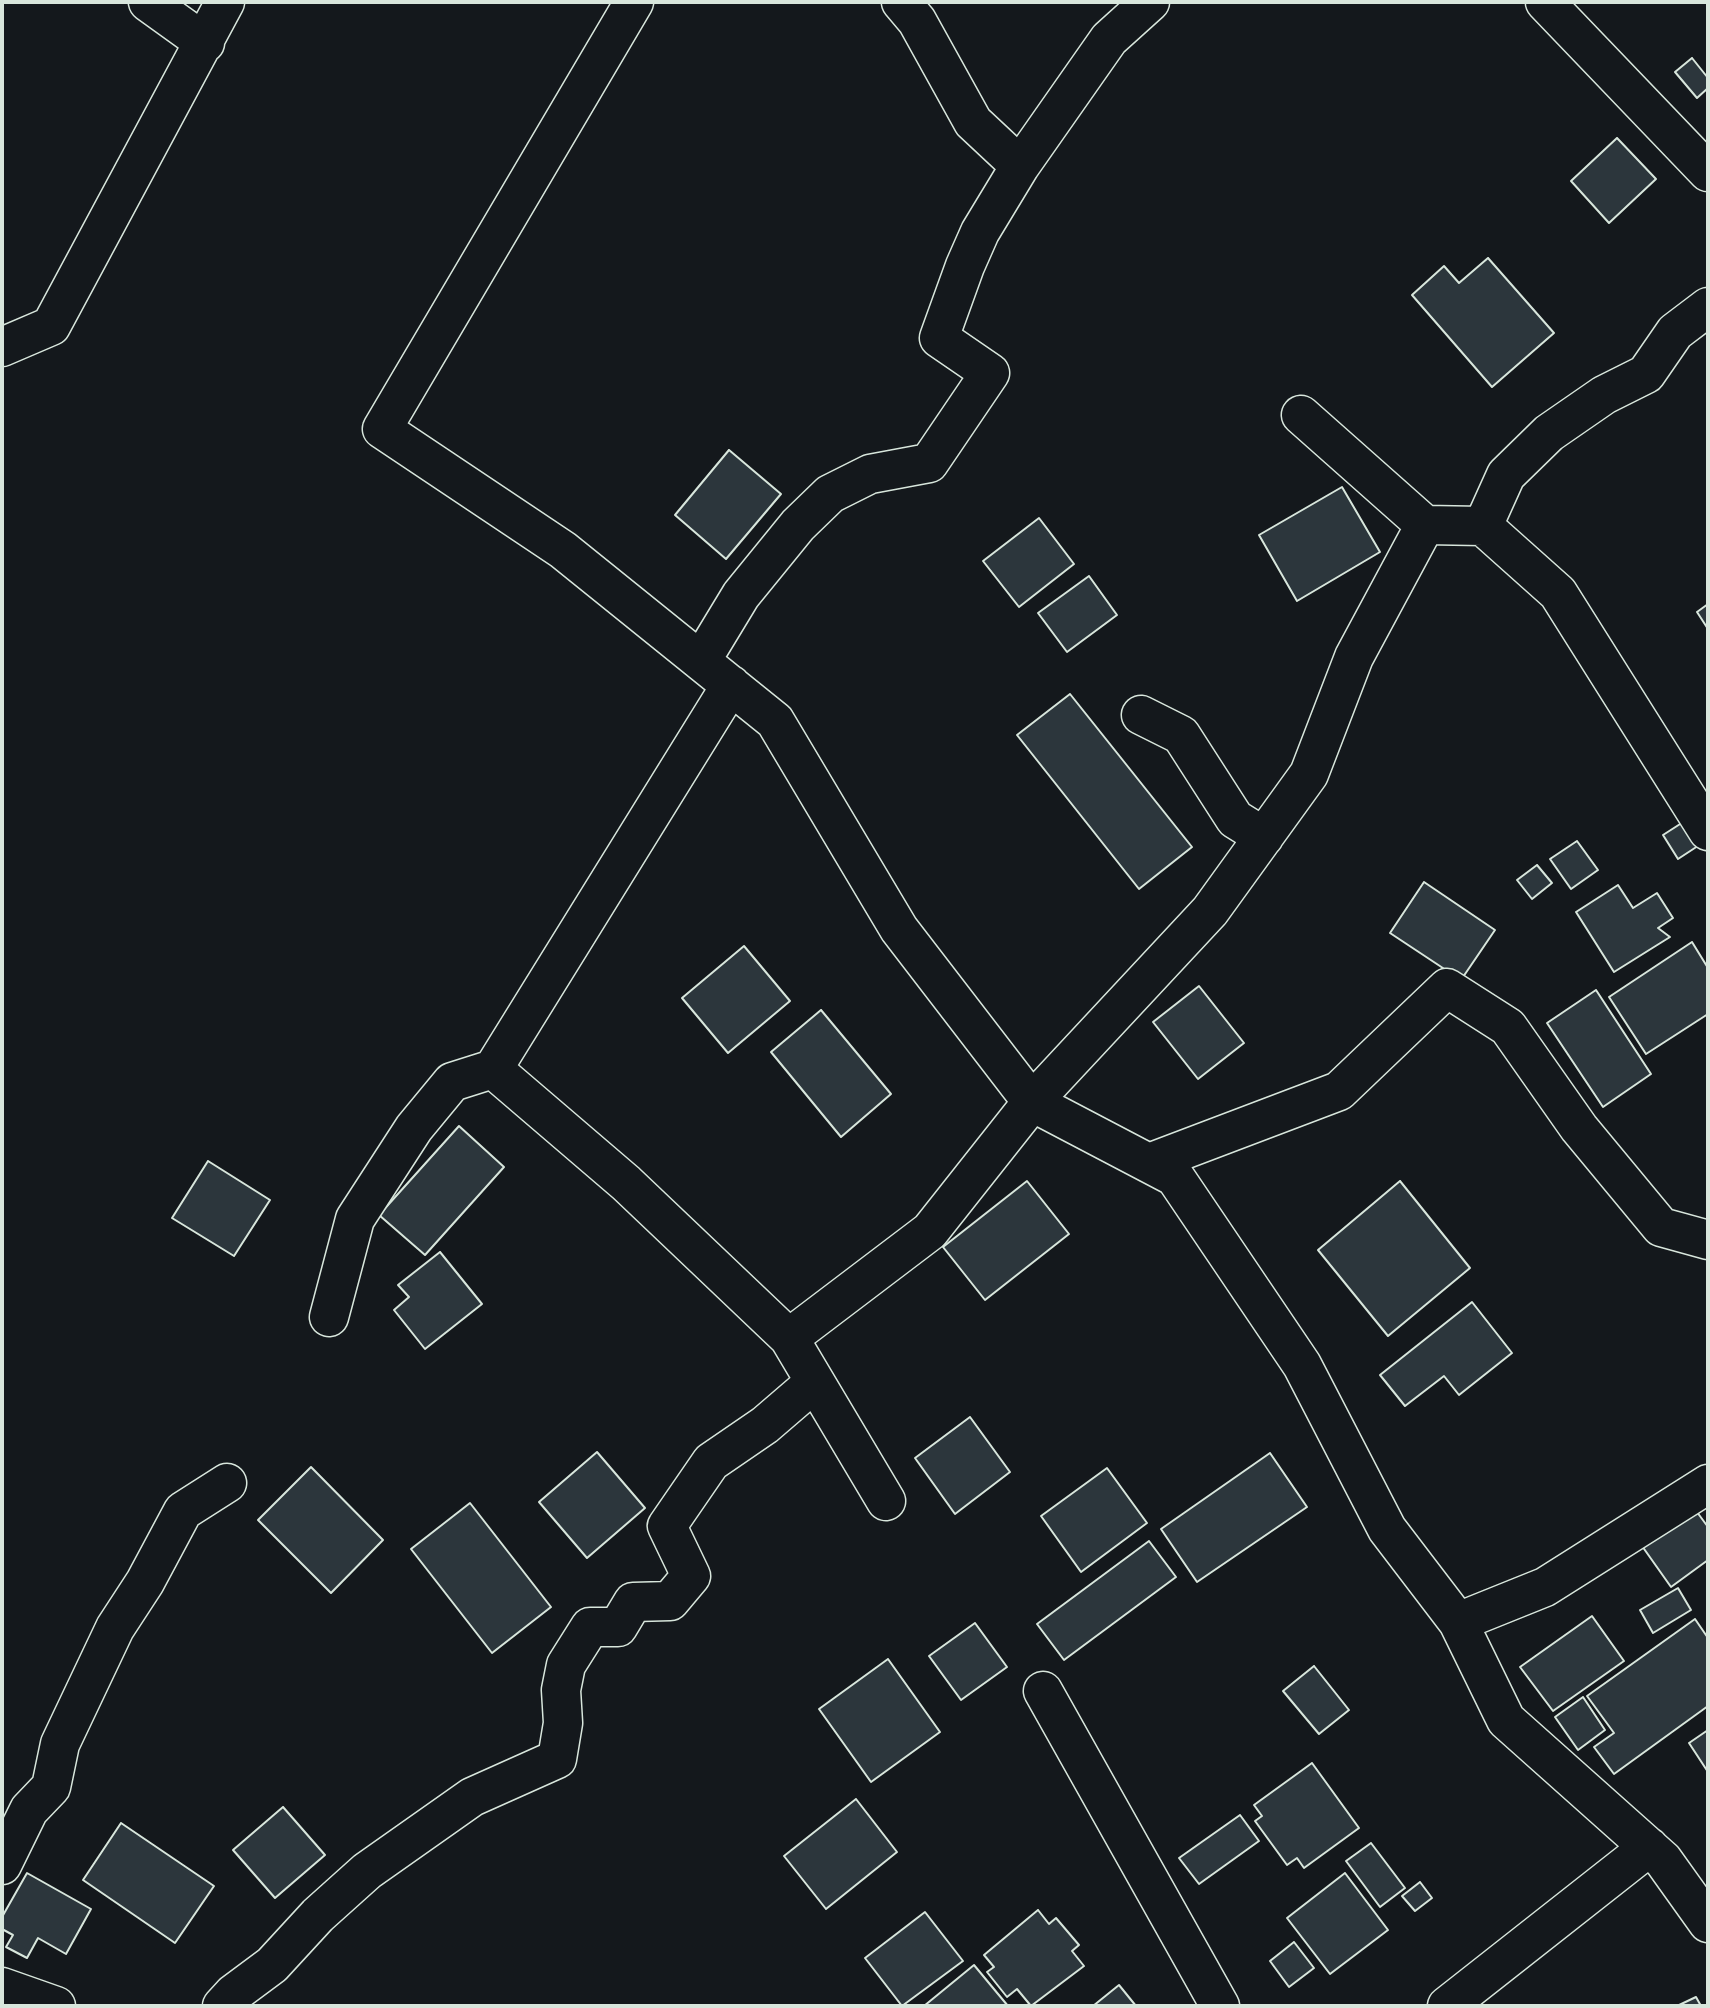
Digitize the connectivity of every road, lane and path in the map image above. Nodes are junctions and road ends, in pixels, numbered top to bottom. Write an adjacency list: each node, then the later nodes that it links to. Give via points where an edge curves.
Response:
1 (148, 2): 7 (street)
2 (225, 2): 7 (street)
3 (634, 2): 15 (street, via 382,429 563,550)
4 (901, 2): 8 (street, via 917,21 973,122)
5 (1150, 2): 8 (street, via 1109,39)
6 (1545, 2): 9 (street)
7 (205, 43): 11 (street, via 51,326)
8 (1020, 166): 15 (street, via 979,232 939,338 990,373 929,463 870,474 830,494 798,525 741,594)
9 (1708, 172)
10 (1708, 307): 14 (street, via 1675,332 1646,374 1604,395 1549,433 1506,475)
11 (2, 347)
12 (1301, 415): 13 (street)
13 (1425, 525): 14 (street); 19 (street, via 1353,657 1309,774)
14 (1483, 526): 18 (street, via 1558,593)
15 (701, 661): 16 (street)
16 (731, 685): 20 (street); 21 (street, via 775,720 899,929)
17 (1141, 715): 19 (street, via 1181,735 1235,819)
18 (1708, 831)
19 (1264, 837): 21 (street, via 1210,911)
20 (493, 1069): 24 (street, via 452,1082 414,1129 355,1219); 25 (street, via 626,1184)
21 (1032, 1102): 22 (street); 25 (street, via 930,1231)
22 (1149, 1163): 23 (street, via 1339,1091 1447,988 1508,1027 1578,1128 1661,1227); 30 (street, via 1175,1177 1303,1365 1387,1529)
23 (1708, 1240)
24 (329, 1317)
25 (789, 1338): 26 (street)
26 (815, 1382): 29 (street); 37 (street, via 765,1425 710,1462 667,1526 691,1576 670,1601 633,1602 618,1626 590,1627 566,1665 557,1759 472,1797 367,1871)
27 (227, 1483): 33 (street, via 183,1511 115,1628 60,1744 51,1787 29,1810)
28 (1708, 1484): 30 (street, via 1545,1587)
29 (886, 1501)
30 (1458, 1622): 32 (street, via 1506,1720)
31 (1044, 1691): 38 (street)
32 (1648, 1846): 34 (street); 39 (street)
33 (2, 1865)
34 (1708, 1923)
35 (2, 1987): 36 (street)
36 (56, 2006)
37 (222, 2006)
38 (1220, 2006)
39 (1447, 2006)

